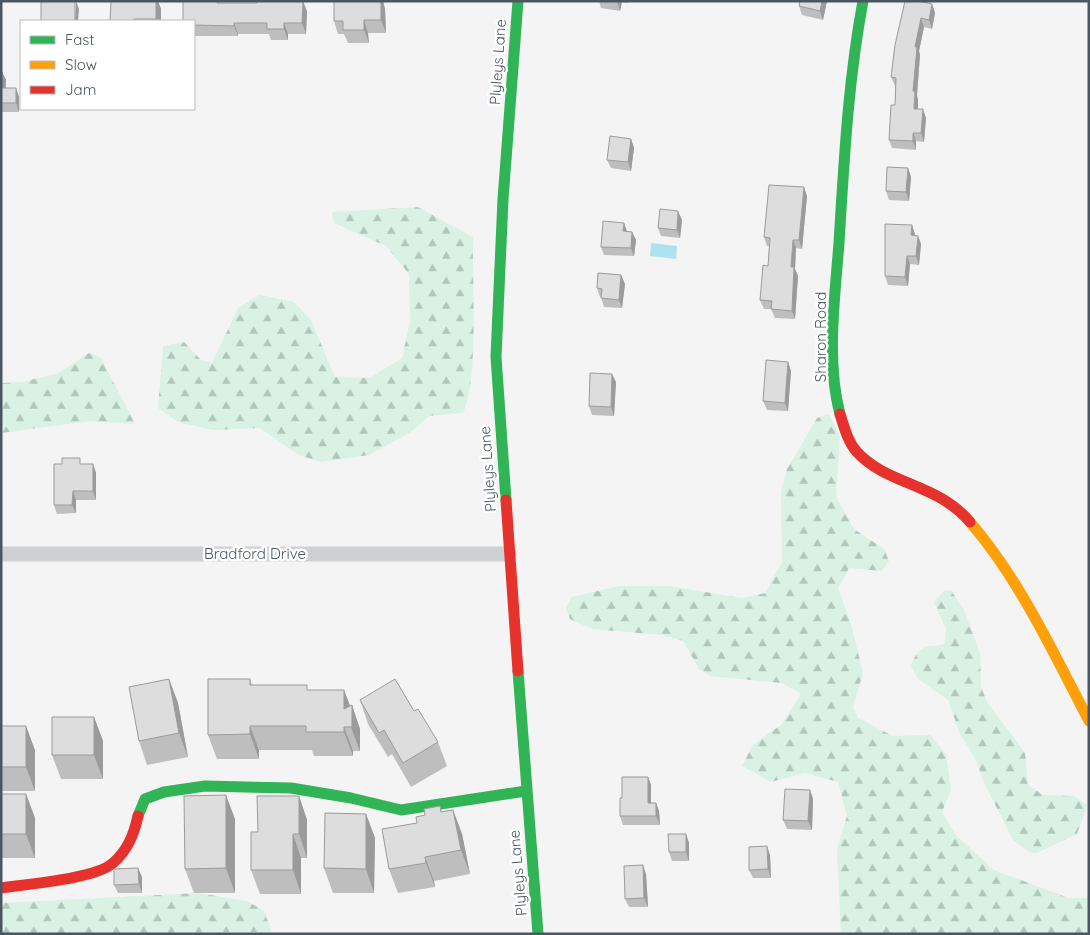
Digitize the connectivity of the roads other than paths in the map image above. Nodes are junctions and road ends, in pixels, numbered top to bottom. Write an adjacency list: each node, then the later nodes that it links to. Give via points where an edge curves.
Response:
1 (518, 1): 4 (street, Plyleys Lane, via 503,199 496,357)
2 (863, 1): 5 (street, Sharon Road, via 844,129 834,330 835,376 842,424 855,450 872,466 925,488 952,504 971,522 1029,608)
3 (1, 554): 4 (street, Bradford Drive)
4 (509, 554): 6 (street, Plyleys Lane)
5 (1089, 721)
6 (526, 791): 7 (street, via 401,810 291,788 205,786 164,792 145,799 127,848 112,864 88,874); 8 (street, Plyleys Lane)
7 (1, 888)
8 (538, 934)

